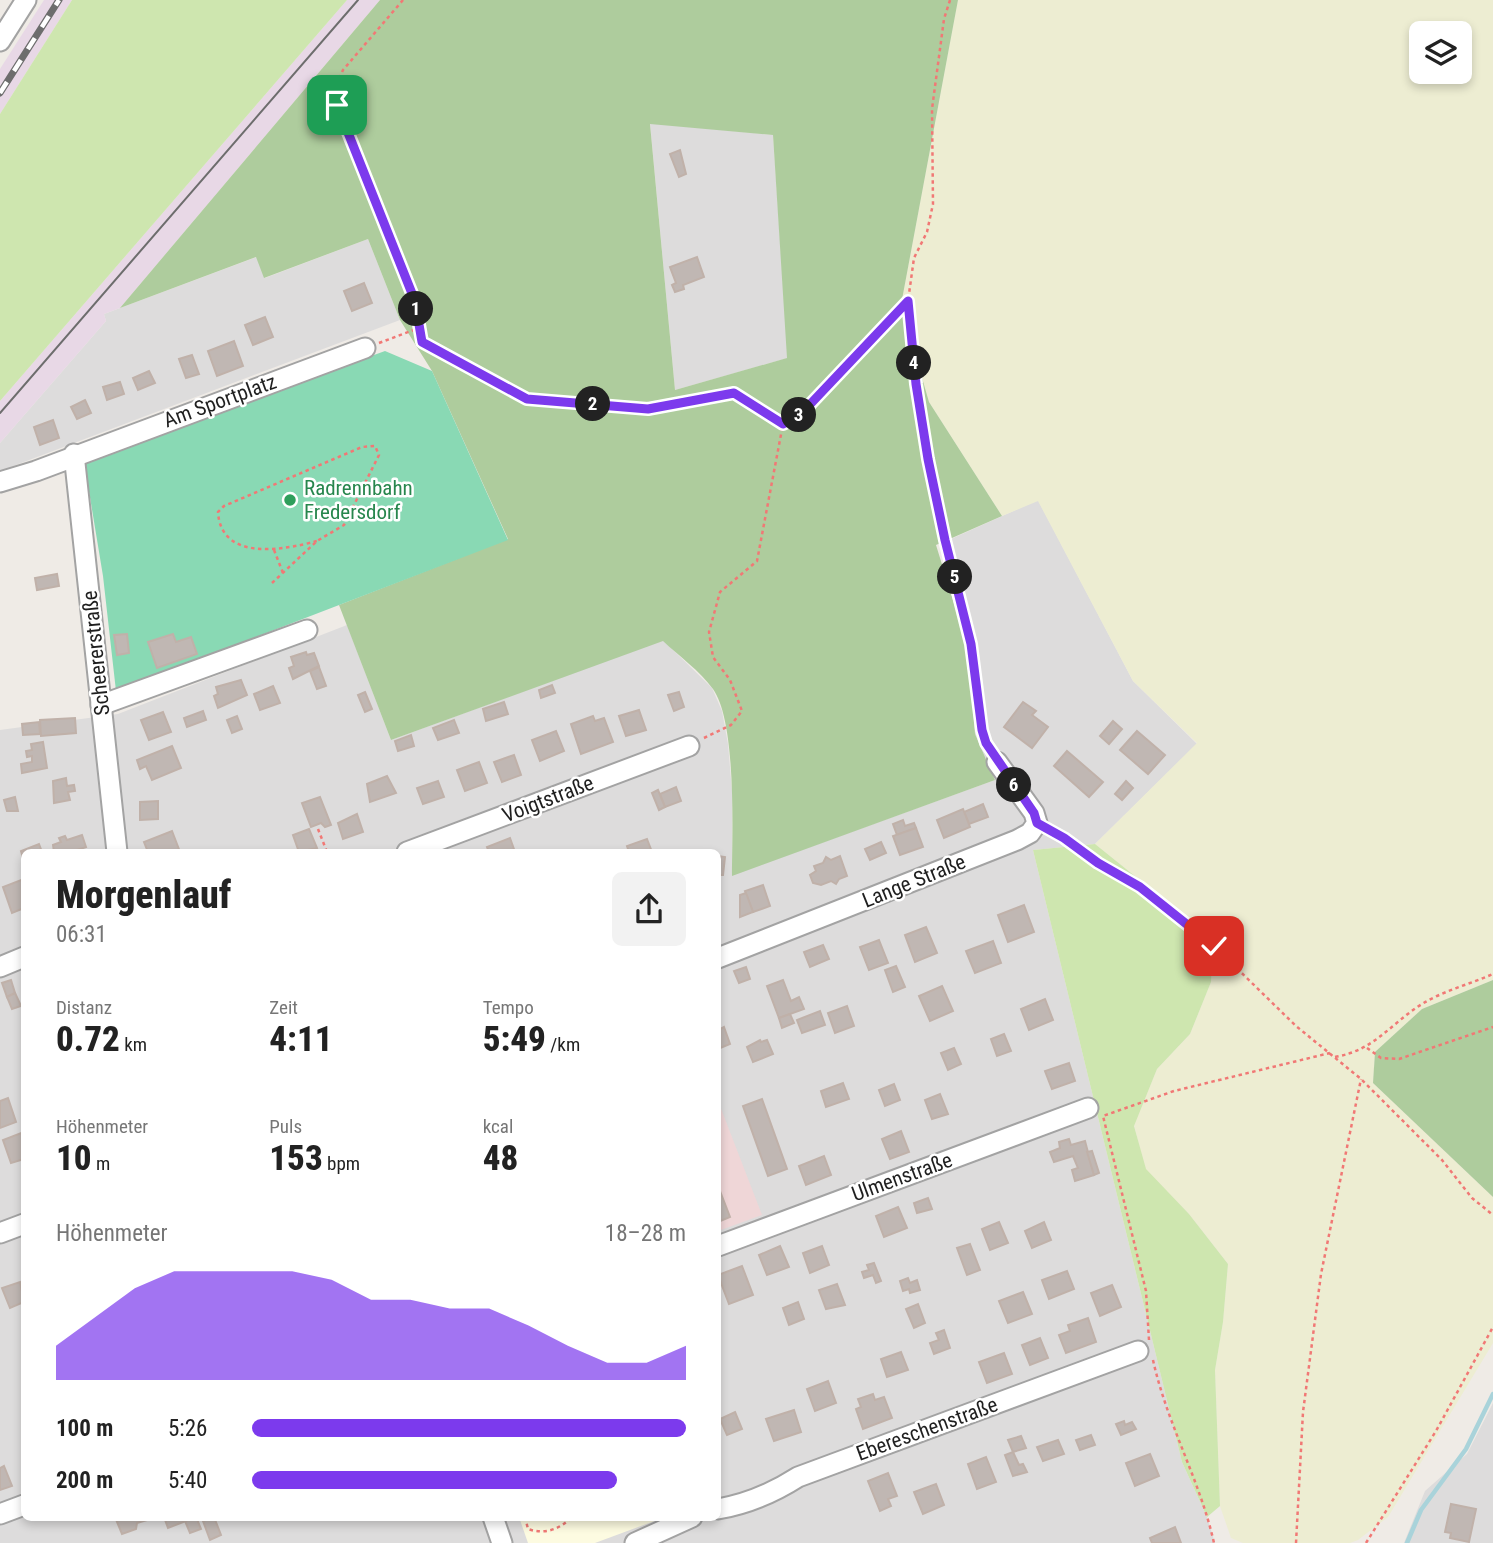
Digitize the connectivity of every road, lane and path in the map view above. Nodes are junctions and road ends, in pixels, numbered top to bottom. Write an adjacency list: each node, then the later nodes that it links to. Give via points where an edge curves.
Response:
1 (26, 0): 4 (street)
2 (404, 0): 6 (path, via 342,70 336,86 337,105 415,301)
3 (950, 0): 5 (path, via 932,109 933,204 927,232 914,258)
4 (0, 41)
5 (908, 301): 8 (path, via 799,416); 18 (path, via 928,459 971,644 982,730)
6 (419, 328): 7 (path); 8 (path, via 422,342 527,399 648,409 734,393)
7 (365, 348): 9 (street, Am Sportplatz)
8 (783, 424): 17 (path, via 757,561 720,592 709,632 713,657 730,680 741,711 731,725)
9 (74, 454): 10 (street, Am Sportplatz); 16 (street, Scheererstraße)
10 (0, 482)
11 (317, 541): 12 (path); 12 (path, via 344,525 379,455 375,446 362,447 218,512 225,536); 13 (path)
12 (274, 550): 13 (path)
13 (283, 573): 14 (path)
14 (272, 583)
15 (307, 630): 16 (street)
16 (101, 705): 21 (street, Scheererstraße)
17 (689, 747): 23 (street, Voigtstraße)
18 (997, 762): 19 (street)
19 (1037, 823): 24 (street, Lange Straße, via 1017,840); 30 (path, via 1161,902)
20 (318, 829): 22 (path)
21 (117, 849)
22 (326, 849)
23 (415, 849)
24 (721, 957)
25 (21, 958): 26 (street)
26 (0, 967)
27 (1493, 974): 29 (path, via 1423,1003)
28 (1493, 1027): 29 (path, via 1399,1059 1381,1058)
29 (1367, 1048): 31 (path)
30 (1330, 1053): 31 (path); 33 (path)
31 (1335, 1057): 32 (path)
32 (1362, 1079): 34 (path); 50 (path, via 1321,1274 1303,1412)
33 (1095, 1112): 37 (street, Ulmenstraße); 39 (path, via 1146,1291)
34 (1493, 1215)
35 (21, 1225): 36 (street)
36 (0, 1233)
37 (721, 1245)
38 (1493, 1327): 51 (path, via 1436,1431)
39 (1147, 1352): 41 (street, Ebereschenstraße); 49 (path)
40 (21, 1505): 42 (street)
41 (721, 1509)
42 (0, 1514)
43 (494, 1521): 47 (street)
44 (526, 1521): 45 (path, via 528,1529 536,1532 554,1530)
45 (566, 1521)
46 (683, 1521): 48 (street)
47 (502, 1543)
48 (635, 1543)
49 (1214, 1543)
50 (1296, 1543)
51 (1366, 1543)

